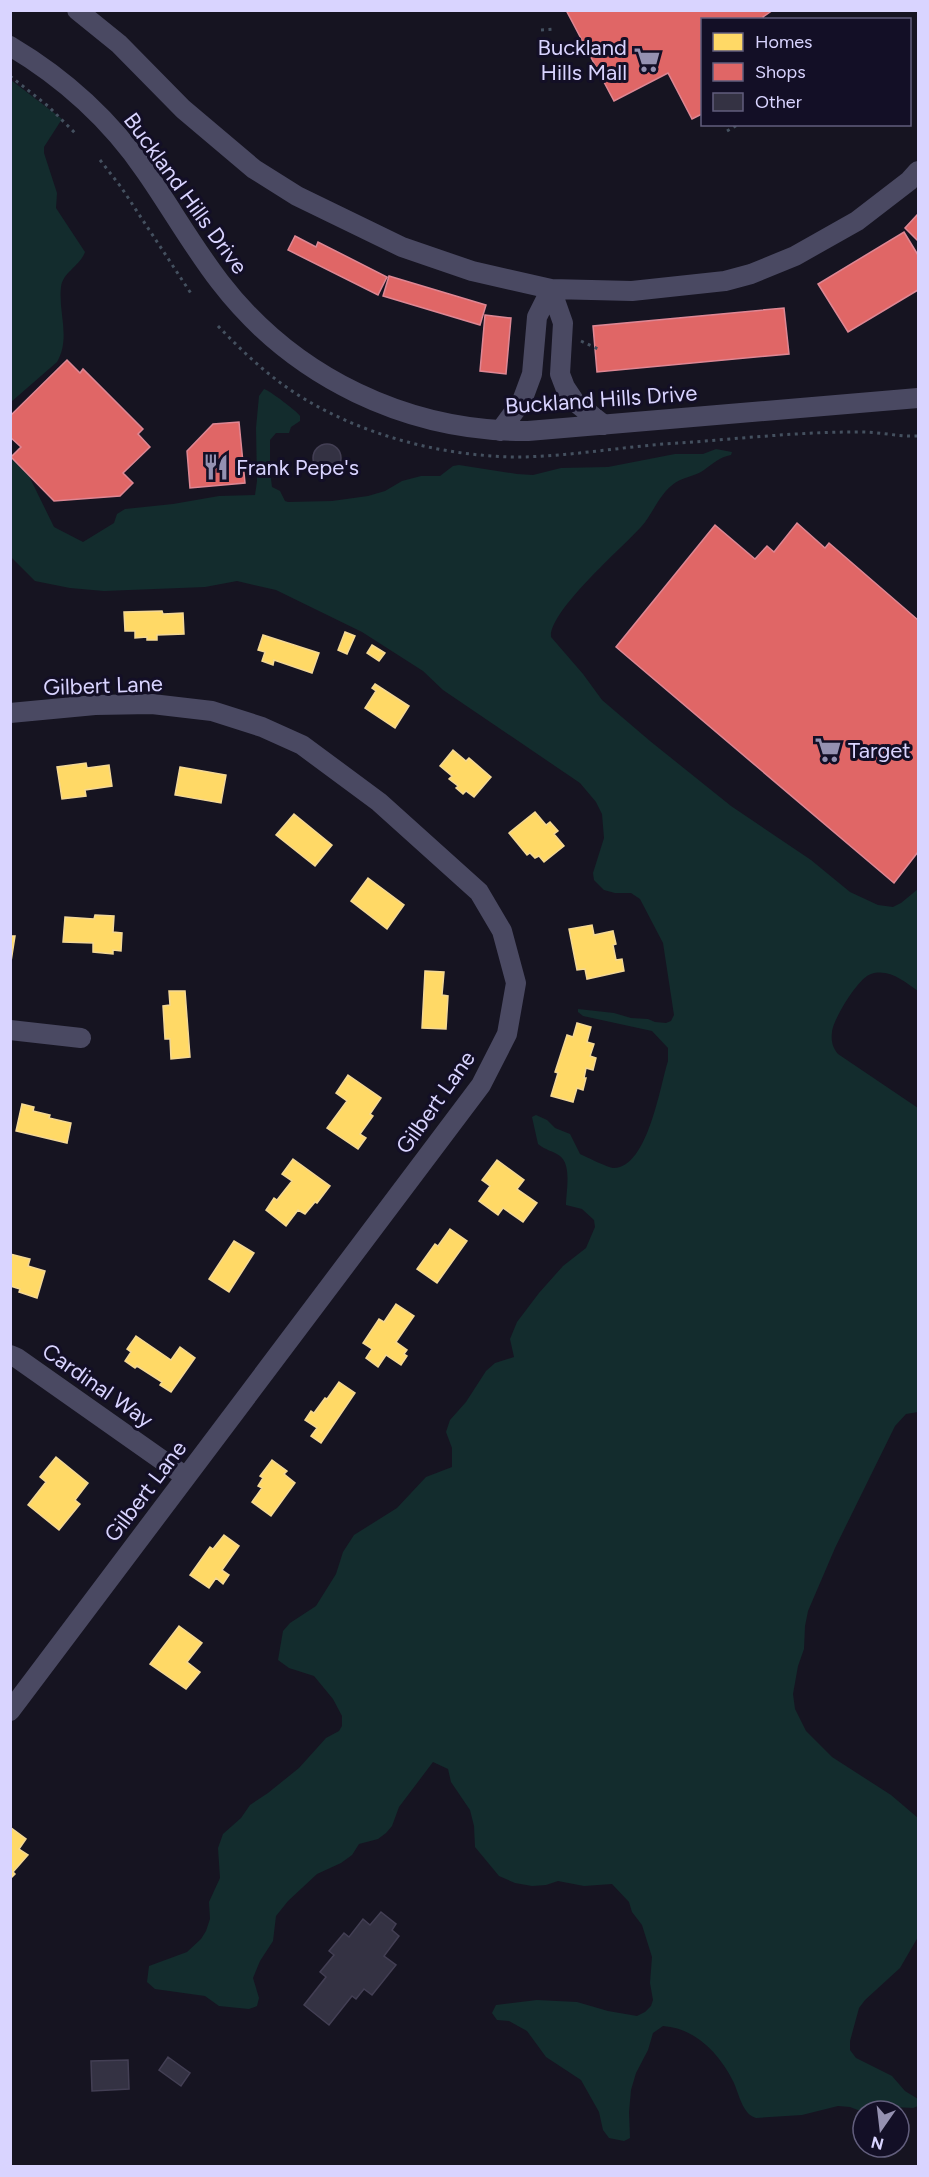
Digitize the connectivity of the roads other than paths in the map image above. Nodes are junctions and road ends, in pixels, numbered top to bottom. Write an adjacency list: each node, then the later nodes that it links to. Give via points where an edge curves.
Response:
1 (76, 10): 4 (street, via 119,44 183,109 254,169 297,196 402,247 472,271)
2 (10, 46): 7 (street, Buckland Hills Drive, via 53,75 105,121 147,173 224,287 286,350 346,388 393,409 449,424)
3 (918, 171): 4 (street, via 857,221 795,256 751,274 725,281 632,291)
4 (551, 290): 6 (street, via 563,323 560,374 565,387 575,402); 7 (street, via 537,317 532,374 522,401)
5 (918, 398): 6 (street, Buckland Hills Drive)
6 (604, 425): 7 (street, Buckland Hills Drive)
7 (500, 431)
8 (10, 713): 12 (street, Gilbert Lane, via 152,704 212,711 302,745 379,802 479,892 502,931 516,983 507,1034 481,1085)
9 (10, 1030): 10 (street)
10 (81, 1038)
11 (10, 1355): 12 (street, Cardinal Way)
12 (186, 1477): 13 (street, Gilbert Lane)
13 (10, 1711)

